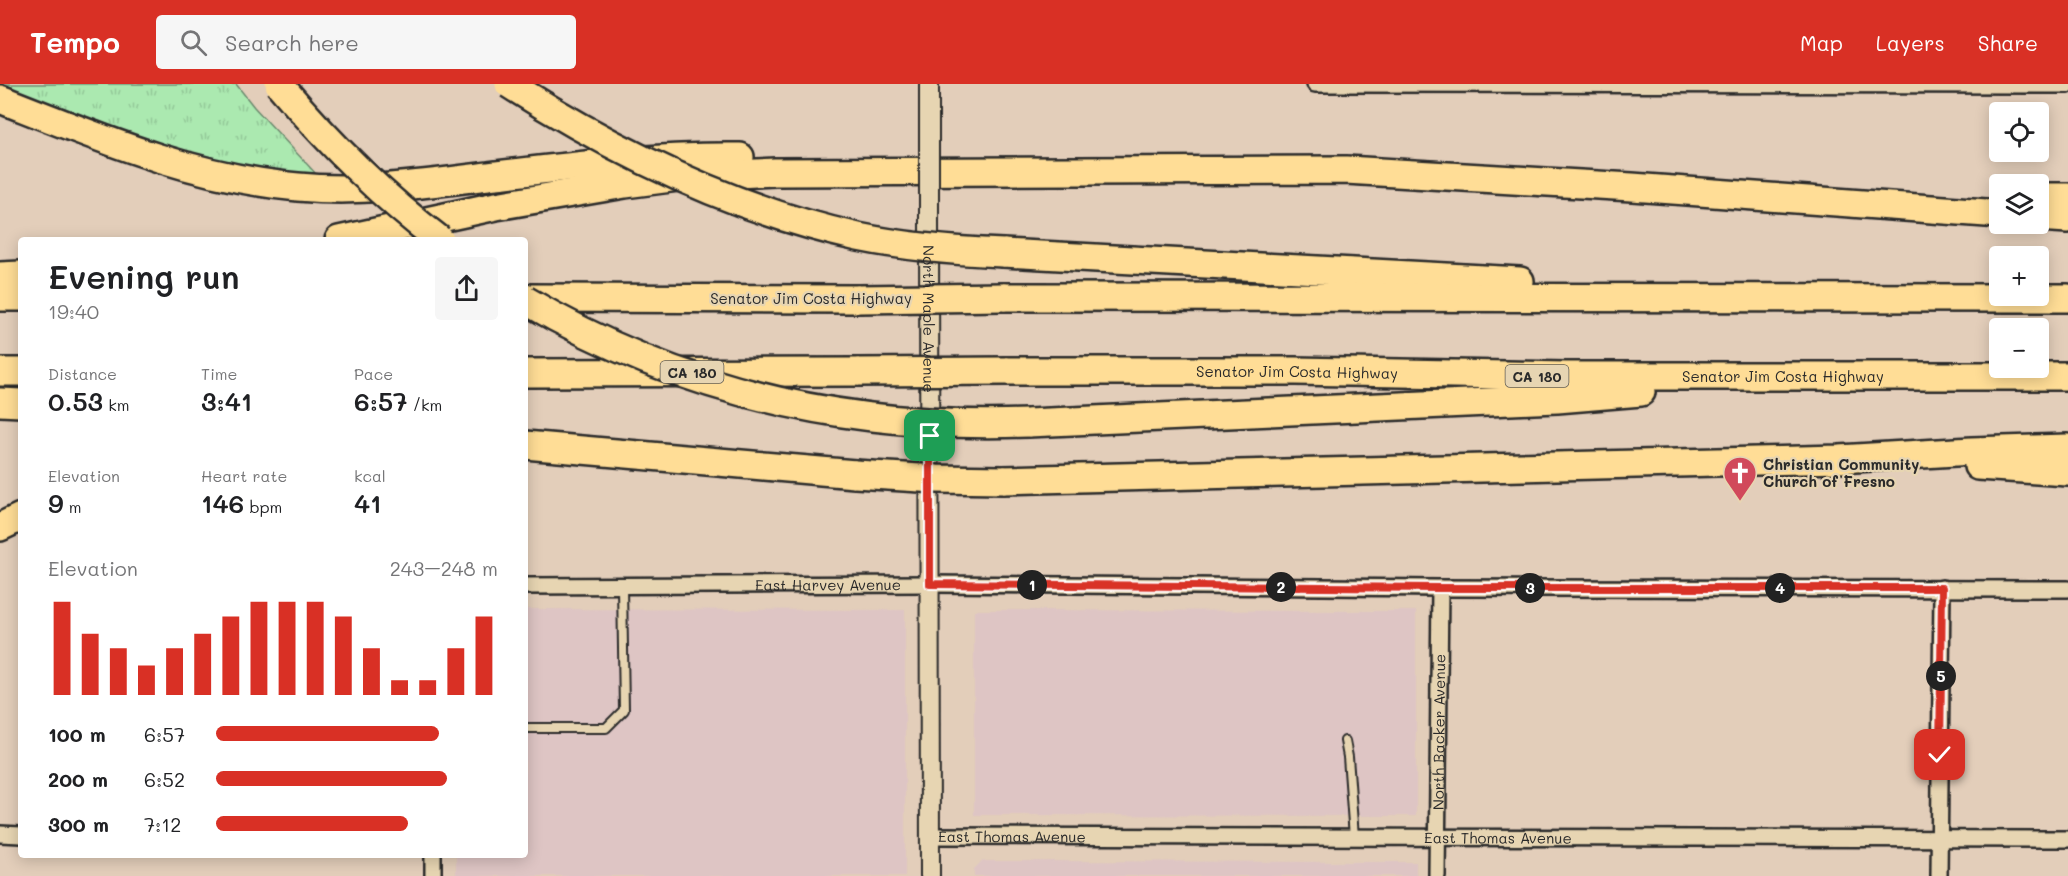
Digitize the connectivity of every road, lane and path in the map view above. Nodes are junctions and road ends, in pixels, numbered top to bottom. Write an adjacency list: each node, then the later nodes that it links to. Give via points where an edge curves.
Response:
1 (279, 84): 21 (highway, bridge, via 359,171)
2 (509, 84): 26 (highway, bridge, via 578,127 688,181 777,214 885,242 1003,254)
3 (929, 84): 45 (street, North Maple Avenue, bridge)
4 (1315, 84): 5 (street)
5 (1439, 85): 6 (street)
6 (1520, 85): 7 (street)
7 (1582, 85): 8 (street)
8 (1629, 85): 9 (street)
9 (1939, 85): 10 (street)
10 (2068, 86)
11 (0, 99): 12 (highway, via 154,158 222,176 299,187 399,186 679,157 776,158)
12 (990, 170): 13 (highway, via 1346,170); 20 (highway, via 679,177 558,194)
13 (1632, 186): 14 (highway, via 1806,186); 17 (highway)
14 (1989, 195)
15 (2049, 197): 16 (highway)
16 (2068, 197)
17 (1989, 213)
18 (2049, 218): 19 (highway)
19 (2068, 219)
20 (353, 237)
21 (436, 237)
22 (18, 275): 23 (highway)
23 (0, 276)
24 (0, 297): 25 (highway)
25 (18, 297)
26 (1836, 298): 27 (highway, Senator Jim Costa Highway); 28 (highway, Senator Jim Costa Highway, bridge)
27 (2068, 298)
28 (528, 299)
29 (528, 301): 33 (highway, bridge, via 613,346 667,369 788,404 874,419 928,423 1028,423 1557,399)
30 (0, 372): 31 (highway)
31 (18, 372)
32 (528, 373): 33 (highway, Senator Jim Costa Highway / CA 180, bridge, via 1295,371)
33 (1836, 376): 34 (highway, Senator Jim Costa Highway / CA 180)
34 (2068, 376)
35 (0, 402): 36 (highway)
36 (18, 404)
37 (528, 446): 42 (highway)
38 (2068, 448): 39 (highway)
39 (1839, 459): 41 (highway); 42 (highway, bridge, via 1003,480)
40 (528, 461): 42 (highway)
41 (2068, 472)
42 (855, 474)
43 (18, 518): 44 (highway)
44 (0, 527)
45 (930, 584): 47 (street, East Harvey Avenue); 48 (street, East Harvey Avenue); 55 (street, North Maple Avenue)
46 (528, 586): 47 (street, East Harvey Avenue)
47 (622, 586): 51 (lane, via 624,710 606,728)
48 (1440, 588): 49 (street, East Harvey Avenue); 57 (street, North Backer Avenue)
49 (1942, 588): 50 (street, East Harvey Avenue); 58 (street)
50 (2068, 589)
51 (528, 728)
52 (1345, 741): 56 (lane)
53 (0, 834): 54 (street)
54 (18, 835)
55 (930, 836): 56 (street, East Thomas Avenue); 62 (street, North Maple Avenue)
56 (1354, 837): 57 (street, East Thomas Avenue)
57 (1436, 837): 58 (street, East Thomas Avenue); 63 (street, North Backer Avenue)
58 (1938, 839): 59 (street, East Thomas Avenue); 64 (street)
59 (2068, 839)
60 (433, 858): 61 (street)
61 (433, 876)
62 (930, 876)
63 (1437, 876)
64 (1939, 876)

